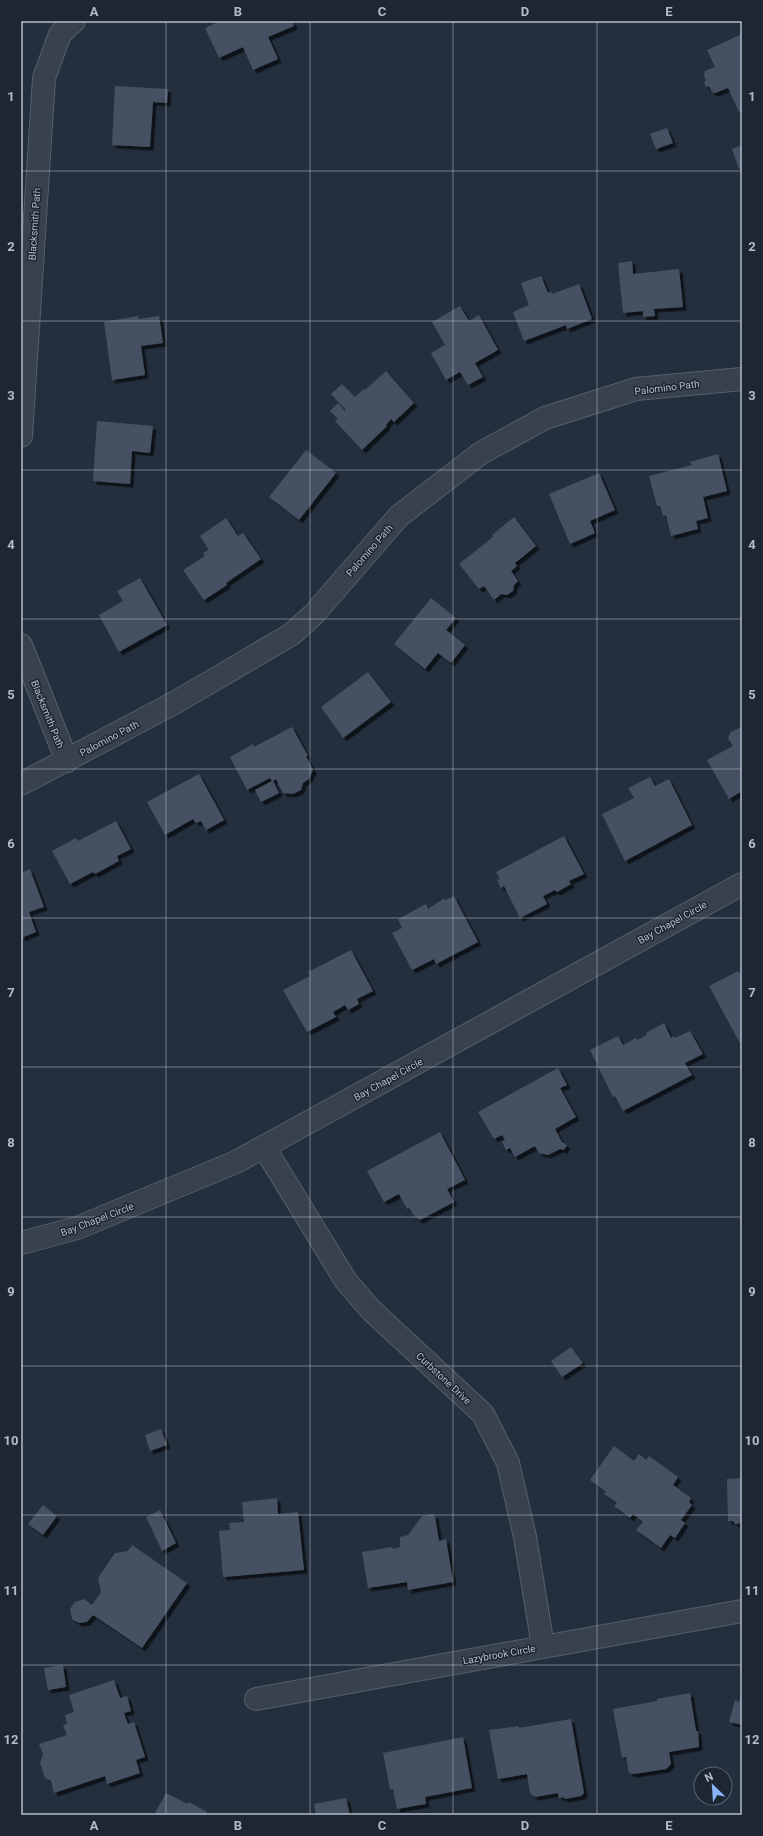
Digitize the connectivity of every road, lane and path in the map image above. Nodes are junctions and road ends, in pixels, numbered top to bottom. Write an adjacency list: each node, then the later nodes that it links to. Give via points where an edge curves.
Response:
1 (74, 21): 3 (street, Blacksmith Path, via 60,34 44,78)
2 (742, 379): 5 (street, Palomino Path, via 636,389 545,418 481,453 399,516 314,614 292,634 176,702)
3 (21, 436)
4 (21, 645): 5 (street, Blacksmith Path)
5 (67, 761): 6 (street, Palomino Path)
6 (21, 784)
7 (742, 884): 8 (street, Bay Chapel Circle)
8 (264, 1147): 9 (street, Bay Chapel Circle, via 236,1162 77,1228); 11 (street, Curbstone Drive, via 346,1281 371,1310 483,1414 508,1462 525,1536)
9 (21, 1243)
10 (742, 1611): 11 (street, Lazybrook Circle)
11 (543, 1646): 12 (street, Lazybrook Circle)
12 (256, 1699)

